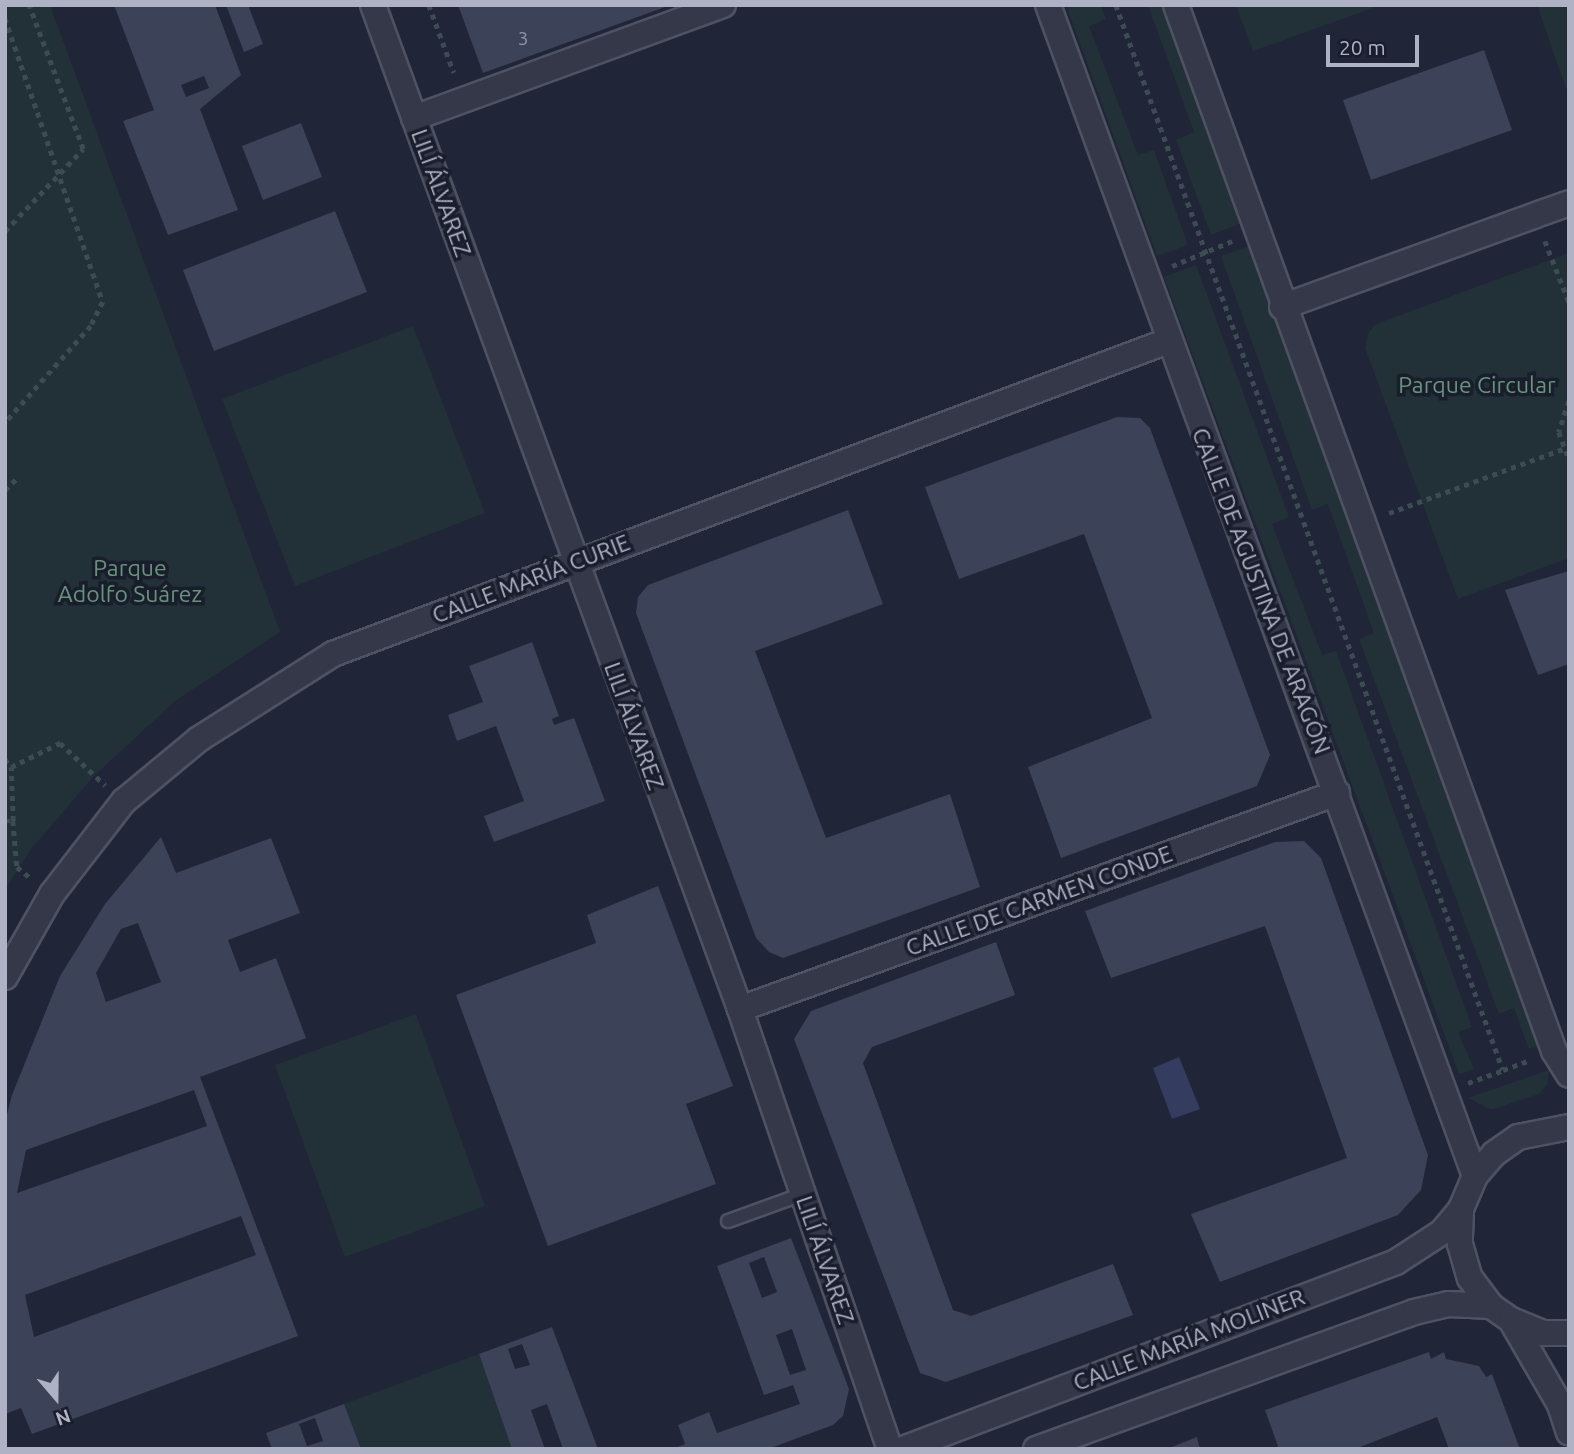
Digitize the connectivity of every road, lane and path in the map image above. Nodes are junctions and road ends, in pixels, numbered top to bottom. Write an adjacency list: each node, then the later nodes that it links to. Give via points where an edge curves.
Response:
1 (29, 5): 11 (path, via 83,149)
2 (373, 5): 10 (street, LILÍ ÁLVAREZ)
3 (429, 5): 9 (path)
4 (723, 5): 9 (street)
5 (1048, 5): 17 (street, CALLE DE AGUSTINA DE ARAGÓN)
6 (1116, 5): 16 (path)
7 (1176, 5): 15 (street)
8 (5, 18): 11 (path)
9 (464, 100): 10 (street)
10 (415, 118): 28 (street, LILÍ ÁLVAREZ)
11 (60, 171): 14 (path); 22 (path, via 103,302 91,326)
12 (1569, 203): 13 (street)
13 (1535, 215): 18 (path); 19 (street)
14 (5, 231)
15 (1256, 232): 16 (path); 19 (street)
16 (1208, 251): 17 (path); 39 (path)
17 (1146, 277): 20 (street, CALLE DE AGUSTINA DE ARAGÓN)
18 (1569, 302)
19 (1282, 307): 27 (street)
20 (1168, 341): 28 (street, CALLE MARÍA CURIE); 31 (street, CALLE DE AGUSTINA DE ARAGÓN)
21 (1569, 401): 23 (path, via 1559,432)
22 (5, 423)
23 (1563, 450): 24 (path); 27 (path)
24 (1569, 459)
25 (17, 478): 26 (path)
26 (5, 490)
27 (1362, 523): 38 (street)
28 (573, 563): 32 (street, CALLE MARÍA CURIE, via 333,654 199,739); 37 (street, LILÍ ÁLVAREZ)
29 (5, 758): 30 (path)
30 (11, 767): 32 (path, via 60,743); 34 (path)
31 (1337, 793): 37 (street, CALLE DE CARMEN CONDE); 41 (street, CALLE DE AGUSTINA DE ARAGÓN)
32 (124, 801): 35 (street, CALLE MARÍA CURIE)
33 (5, 821): 34 (path)
34 (13, 821): 35 (path, via 17,867)
35 (52, 894): 36 (street, CALLE MARÍA CURIE)
36 (5, 977)
37 (740, 1009): 44 (street, LILÍ ÁLVAREZ)
38 (1555, 1051): 39 (path); 40 (street)
39 (1503, 1070): 41 (path)
40 (1569, 1075)
41 (1445, 1092): 43 (street, CALLE DE AGUSTINA DE ARAGÓN)
42 (1569, 1128): 43 (street, via 1518,1137 1494,1154)
43 (1475, 1176): 45 (street)
44 (803, 1194): 46 (lane); 50 (street, LILÍ ÁLVAREZ)
45 (1461, 1209): 47 (street, via 1460,1244 1466,1266); 51 (street, CALLE MARÍA MOLINER, via 1442,1231 1396,1262)
46 (728, 1221)
47 (1501, 1313): 48 (street, via 1543,1333); 49 (street, via 1560,1405); 52 (street, via 1448,1304 1414,1312)
48 (1569, 1333)
49 (1569, 1433)
50 (890, 1449)
51 (903, 1449)
52 (1036, 1449)

